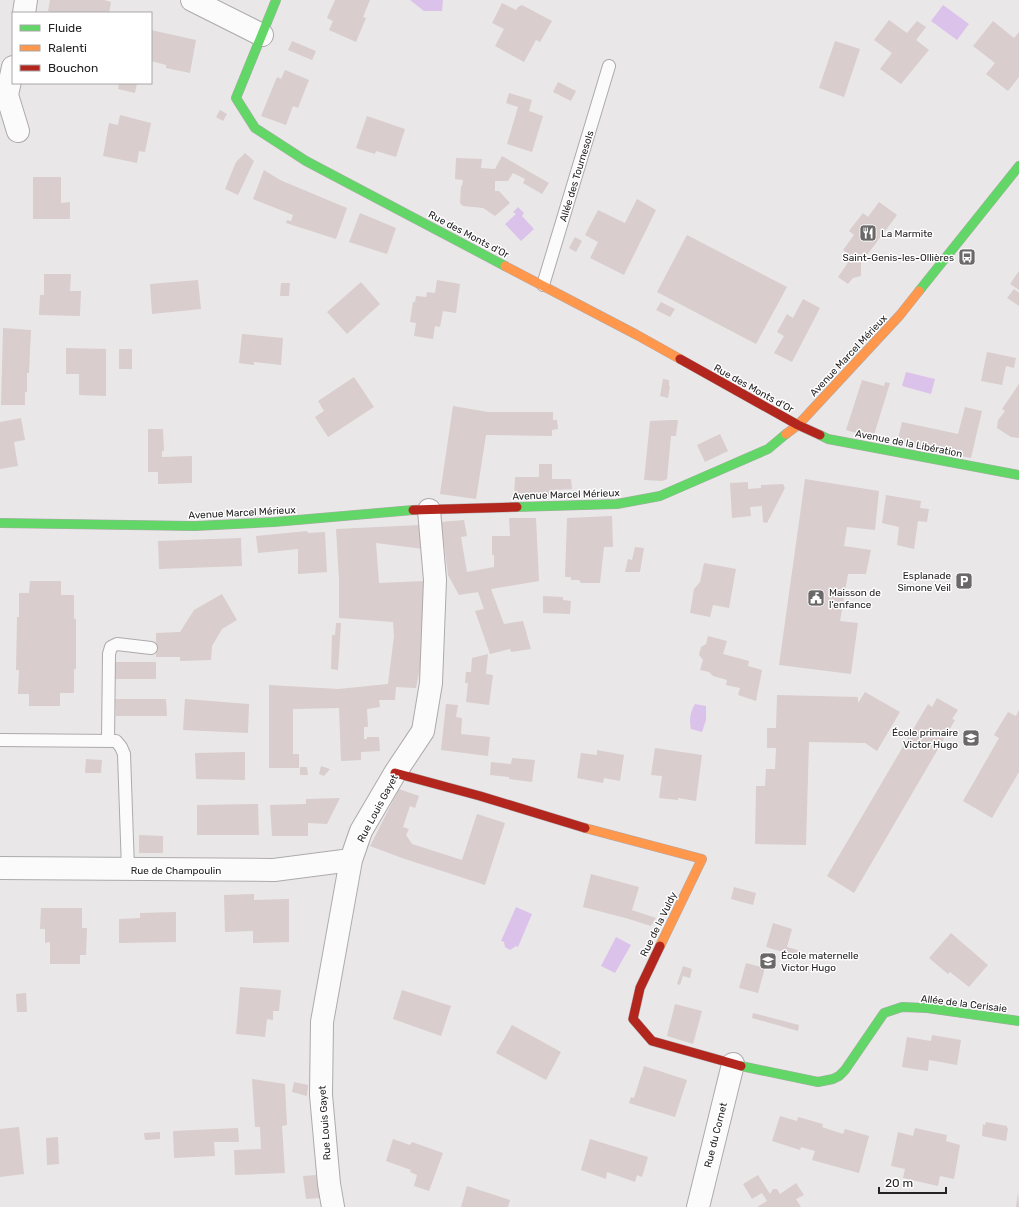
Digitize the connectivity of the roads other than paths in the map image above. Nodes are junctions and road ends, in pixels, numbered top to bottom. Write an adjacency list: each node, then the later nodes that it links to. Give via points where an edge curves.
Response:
1 (26, 0): 4 (street)
2 (192, 0): 5 (street)
3 (276, 0): 5 (street, Rue des Monts d'Or)
4 (24, 12)
5 (262, 35): 10 (street, Rue des Monts d'Or, via 236,98 255,128 306,161)
6 (609, 66): 10 (lane, Allée des Tournesols)
7 (12, 73): 8 (street, via 8,95)
8 (18, 131)
9 (1019, 166): 11 (street, Avenue Marcel Mérieux, via 900,315)
10 (543, 285): 11 (street, Rue des Monts d'Or)
11 (798, 425): 12 (street, Avenue de la Libération, via 828,439); 13 (street, Avenue Marcel Mérieux, via 768,449 660,496 618,504)
12 (1019, 475)
13 (429, 510): 14 (street, Avenue Marcel Mérieux, via 195,526); 18 (street, Rue Louis Gayet, via 435,580 431,683 423,731)
14 (0, 523)
15 (150, 648): 17 (lane, via 116,644 111,647)
16 (0, 740): 17 (lane)
17 (108, 741): 21 (lane, via 116,741 124,754)
18 (395, 773): 19 (street, Rue Louis Gayet, via 361,831); 24 (street, Rue de la Vuldy, via 594,831 702,859 640,988 633,1019 652,1041)
19 (351, 860): 21 (street, Rue de Champoulin, via 274,870); 25 (street, Rue Louis Gayet, via 322,1022 321,1095)
20 (0, 868): 21 (street, Rue de Champoulin)
21 (128, 869)
22 (884, 1013): 23 (street, Allée de la Cerisaie, via 902,1007 927,1008); 24 (street, Rue de la Vuldy, via 845,1070 830,1081 818,1082)
23 (1019, 1021)
24 (733, 1064): 26 (street, Rue du Cornet)
25 (332, 1207)
26 (698, 1207)

